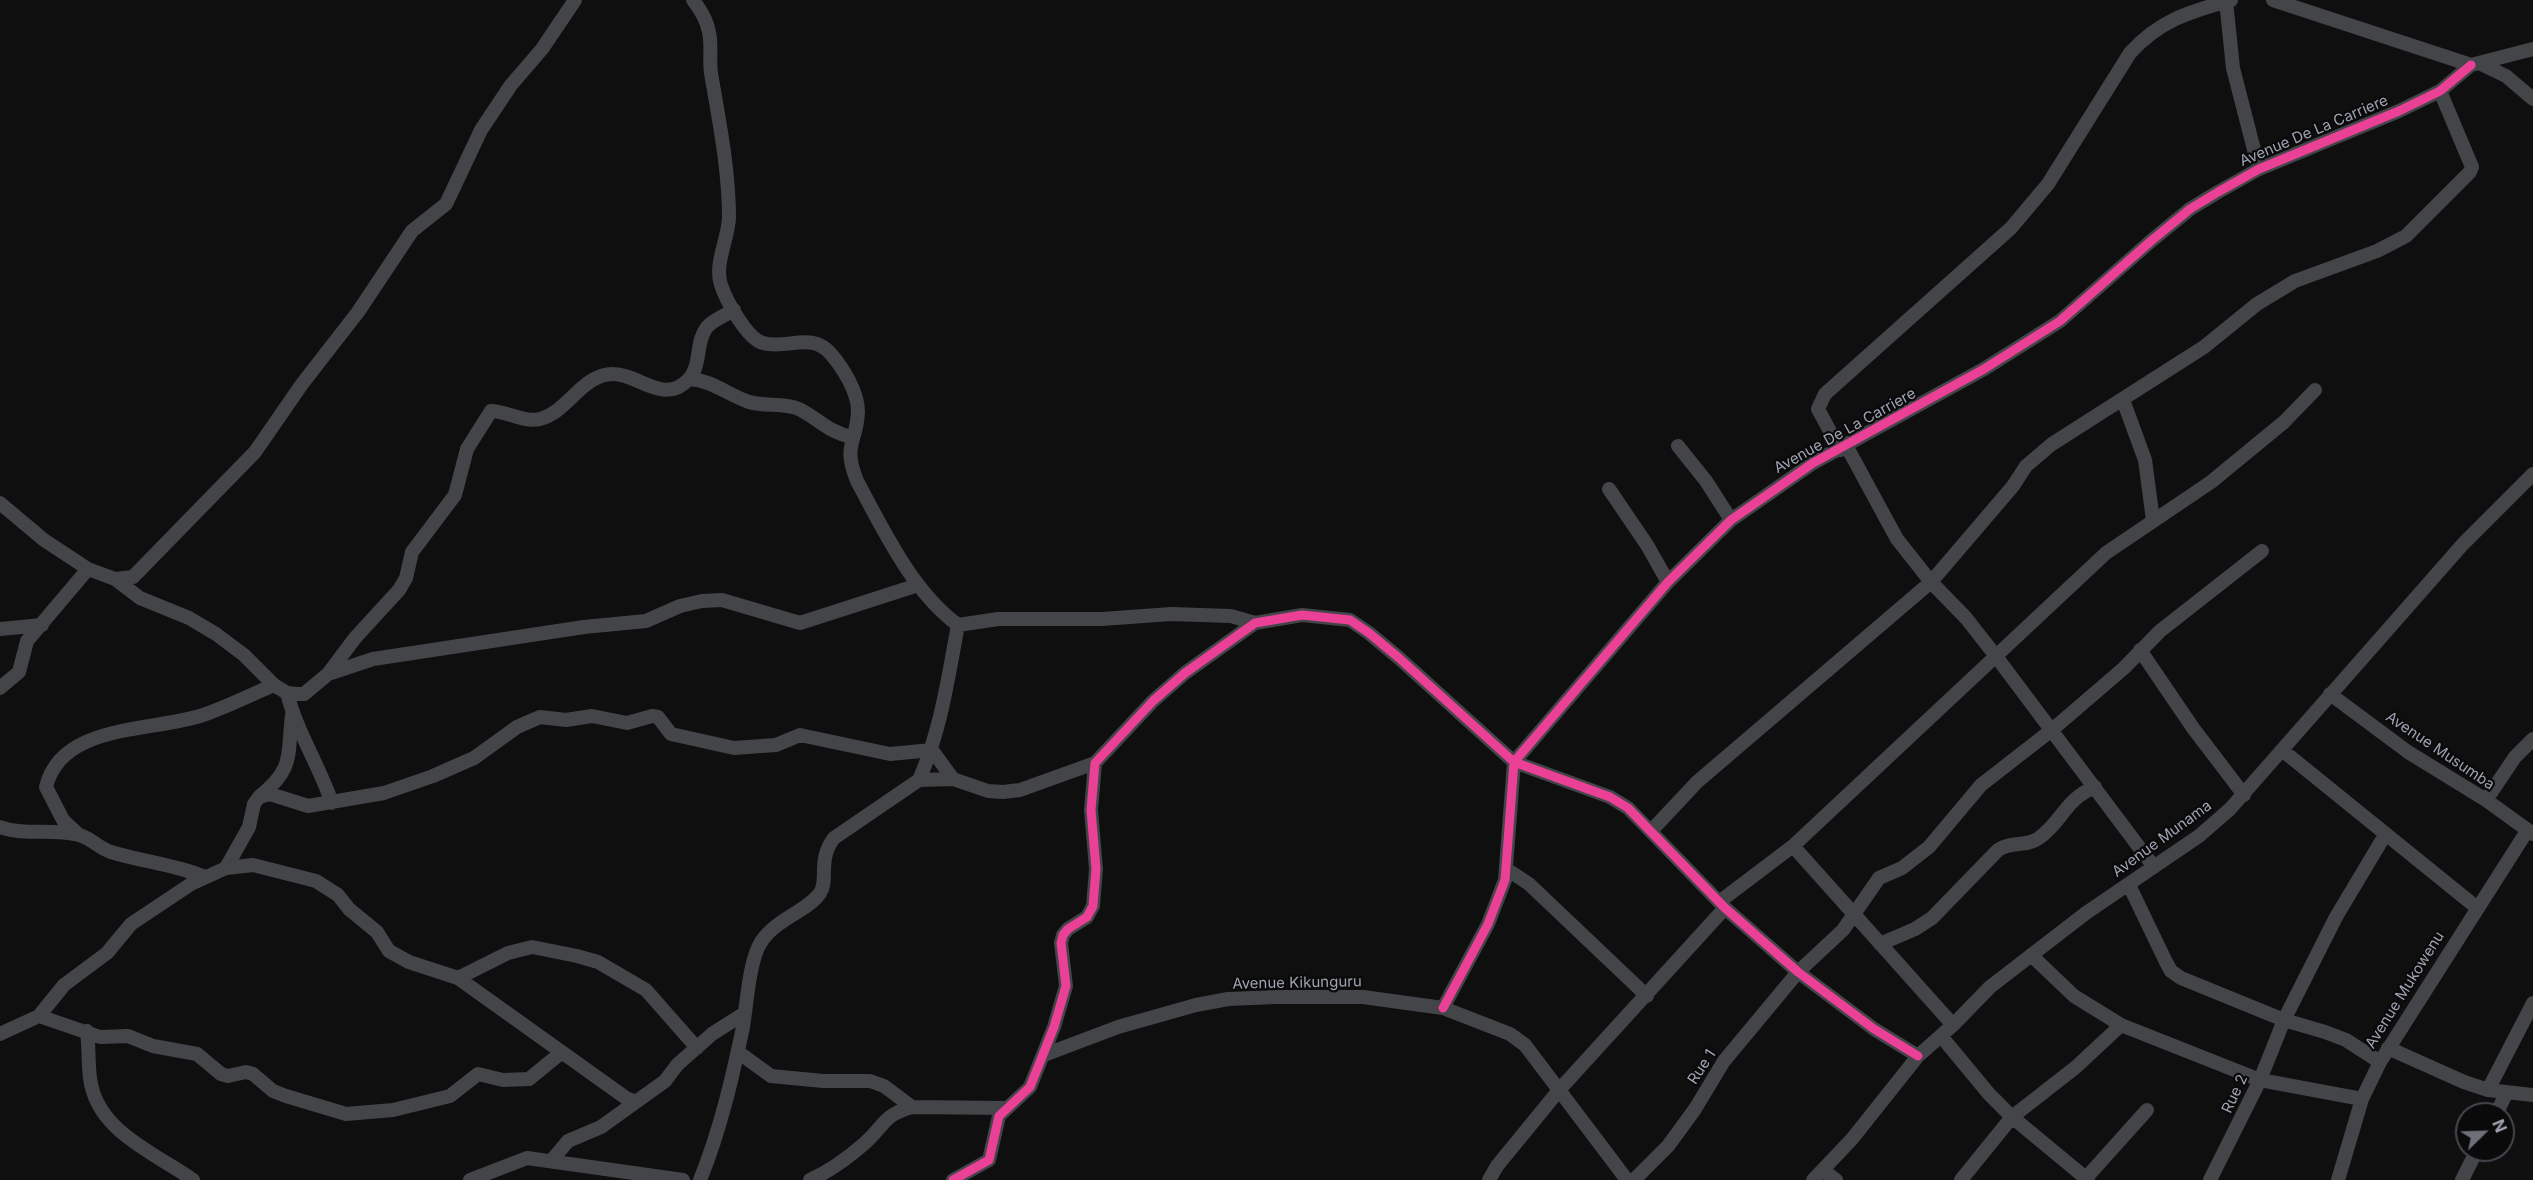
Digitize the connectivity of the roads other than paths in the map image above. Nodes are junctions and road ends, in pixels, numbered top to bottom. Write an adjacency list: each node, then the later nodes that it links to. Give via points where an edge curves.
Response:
1 (575, 0): 24 (street, via 481,130 446,204 412,231 255,452 133,577)
2 (2273, 0): 6 (street)
3 (2228, 1): 9 (street, via 2233,68); 16 (street, via 2164,23 2146,35 2116,73 2048,184 2011,228 1825,394 1818,410)
4 (698, 3): 10 (street, via 710,33 711,70 728,180 729,217 721,285)
5 (2533, 50): 6 (street)
6 (2476, 65): 7 (street, Avenue De La Carriere); 8 (street, via 2506,76)
7 (2440, 91): 9 (street, Avenue De La Carriere); 13 (street, via 2472,166 2416,228 2377,251 2295,281)
8 (2533, 99)
9 (2259, 169): 16 (street, Avenue De La Carriere, via 2190,209 2060,321)
10 (734, 310): 11 (street, via 707,327 699,360); 14 (street, via 750,335 761,343 810,342 830,352 856,398 858,412)
11 (689, 379): 14 (street, via 703,379 747,401 793,407 823,427); 34 (street, via 673,390 654,389 616,374 605,374 591,380 542,418 530,420 491,411 467,449 455,495 412,552 399,590)
12 (2315, 390): 21 (street, via 2284,422 2211,482)
13 (2123, 400): 21 (street, via 2145,460); 26 (street, via 2080,424 2026,466)
14 (852, 437): 27 (street, via 850,463 857,481)
15 (1678, 446): 20 (street)
16 (1843, 449): 20 (street, Avenue De La Carriere, via 1788,479); 26 (street, via 1897,539)
17 (2533, 474): 38 (street, Avenue Munama, via 2463,544)
18 (1610, 489): 25 (street)
19 (0, 503): 23 (street, via 44,540)
20 (1731, 520): 25 (street, Avenue De La Carriere)
21 (2153, 520): 33 (street, via 2106,553)
22 (2262, 551): 32 (street, Rue 1)
23 (88, 569): 24 (street); 29 (street)
24 (115, 579): 35 (street, via 140,598 216,634)
25 (1668, 582): 44 (street, Avenue De La Carriere)
26 (1930, 582): 33 (street); 54 (street, via 1697,782)
27 (918, 585): 30 (street); 34 (street, via 800,623 722,600 702,601 646,621 373,659)
28 (1255, 623): 30 (street, via 1231,616 1171,614 1102,619 998,619); 44 (street, via 1302,615 1350,620 1392,652); 45 (street, via 1153,701)
29 (42, 625): 31 (street); 36 (street, via 24,646 19,672)
30 (958, 625): 42 (street)
31 (0, 629)
32 (2140, 650): 40 (street, Rue 1); 49 (street)
33 (1995, 655): 40 (street); 58 (street)
34 (328, 674): 37 (street, via 304,694)
35 (274, 685): 37 (street); 56 (street, via 202,715 100,734 79,746 50,771 46,786 63,820)
36 (0, 688)
37 (287, 693): 39 (street)
38 (2330, 694): 43 (street, Avenue Munama); 51 (street, Avenue Musumba, via 2408,752)
39 (292, 713): 50 (street, via 285,771); 52 (street)
40 (2053, 729): 48 (street); 66 (street, Rue 1, via 1981,785 1929,847 1902,868 1879,878)
41 (2533, 739): 51 (street, via 2516,756)
42 (932, 750): 46 (street); 47 (street); 52 (street, via 890,754 801,735 776,745 734,748 671,734 658,717 652,716 627,723 592,716 566,720 540,717 517,727 474,758 434,776 384,793)
43 (2282, 750): 49 (street, Avenue Munama); 57 (street)
44 (1514, 762): 54 (street, via 1610,797 1628,807); 61 (street)
45 (1095, 764): 46 (street, via 1020,790 1003,792 987,791); 86 (street, via 1091,810 1096,869 1093,906 1087,917 1063,935 1065,986)
46 (953, 779): 47 (street)
47 (918, 780): 74 (street, via 843,830 827,847 822,891 785,917 760,944)
48 (2095, 787): 59 (street); 67 (street, via 2066,806 2038,840 2006,844 1998,850 1932,918)
49 (2244, 795): 59 (street, Avenue Munama, via 2199,836)
50 (259, 797): 52 (street, via 270,794 308,806); 60 (street, via 249,827)
51 (2486, 800): 55 (street, Avenue Musumba)
52 (332, 803)
53 (0, 827): 56 (street, via 19,832)
54 (1652, 830): 64 (street)
55 (2530, 832): 65 (street, Avenue Mukowenu)
56 (78, 834): 62 (street, via 111,852 147,863 162,862)
57 (2385, 835): 65 (street); 76 (street, Rue 2, via 2336,917)
58 (1793, 846): 64 (street); 66 (street)
59 (2154, 867): 63 (street, Avenue Munama)
60 (226, 868): 62 (street); 70 (street, via 254,865 316,881 338,895 377,932 389,951)
61 (1508, 870): 71 (street, via 1529,884); 73 (street, via 1488,924)
62 (205, 877): 75 (street, via 131,924 107,953 64,986)
63 (2129, 885): 68 (street, Avenue Munama); 76 (street, via 2171,971)
64 (1722, 905): 69 (street); 71 (street)
65 (2476, 907): 83 (street, Avenue Mukowenu)
66 (1854, 914): 67 (street); 69 (street, Rue 1, via 1844,930)
67 (1880, 944): 77 (street)
68 (2031, 955): 77 (street, Avenue Munama, via 1990,987); 78 (street, via 2074,996)
69 (1798, 972): 87 (street, via 1874,1029); 113 (street, Rue 1, via 1724,1061 1668,1146)
70 (458, 978): 82 (street, via 508,953 532,947 598,962 646,990); 84 (street)
71 (1647, 996): 90 (street)
72 (2533, 1003): 91 (street)
73 (1443, 1008): 86 (street, Avenue Kikunguru, via 1363,997 1228,999 1118,1027); 90 (street, Avenue Kikunguru, via 1517,1039)
74 (745, 1013): 82 (street); 85 (street)
75 (39, 1017): 79 (street); 80 (street)
76 (2284, 1020): 88 (street, via 2346,1040); 89 (street, Rue 2)
77 (1953, 1025): 81 (street, Avenue Munama)
78 (2121, 1025): 89 (street); 100 (street, via 2076,1067)
79 (87, 1031): 84 (street, via 100,1037 128,1036 153,1046 197,1054 221,1074 253,1074 273,1091 346,1114 393,1110 450,1096 478,1074 503,1080 529,1079); 105 (street, via 90,1079 97,1103 111,1123 141,1148)
80 (0, 1034)
81 (1941, 1036): 87 (street, Avenue Munama); 100 (street)
82 (697, 1048): 95 (street, via 665,1081)
83 (2388, 1048): 88 (street, Avenue Mukowenu); 91 (street)
84 (562, 1052): 95 (street)
85 (738, 1052): 97 (street, via 771,1076 823,1082 870,1081 884,1086); 108 (street, via 713,1149)
86 (1044, 1055): 98 (street, via 1030,1087)
87 (1918, 1056): 103 (street, Avenue Munama)
88 (2380, 1062): 94 (street, Avenue Mukowenu)
89 (2260, 1080): 94 (street); 117 (street, Rue 2)
90 (1560, 1089): 111 (street); 112 (street, Avenue Kikunguru)
91 (2488, 1090): 92 (street)
92 (2507, 1092): 93 (street); 96 (street)
93 (2533, 1095)
94 (2362, 1099): 118 (street, Avenue Mukowenu)
95 (636, 1102): 101 (street, via 601,1127 568,1141)
96 (2502, 1102)
97 (912, 1107): 98 (street); 109 (street, via 882,1121 867,1141)
98 (1007, 1108): 110 (street, via 999,1116 989,1160)
99 (2147, 1110): 104 (street)
100 (2012, 1117): 104 (street); 116 (street)
101 (552, 1160): 106 (street, via 520,1159); 107 (street)
102 (2471, 1162): 119 (street)
103 (1823, 1170): 114 (street, Avenue Munama); 115 (street)
104 (2087, 1179)
105 (193, 1180)
106 (470, 1180)
107 (683, 1180)
108 (700, 1180)
109 (810, 1180)
110 (953, 1180)
111 (1489, 1180)
112 (1627, 1180)
113 (1634, 1180)
114 (1813, 1180)
115 (1836, 1180)
116 (1961, 1180)
117 (2210, 1180)
118 (2338, 1180)
119 (2462, 1180)

